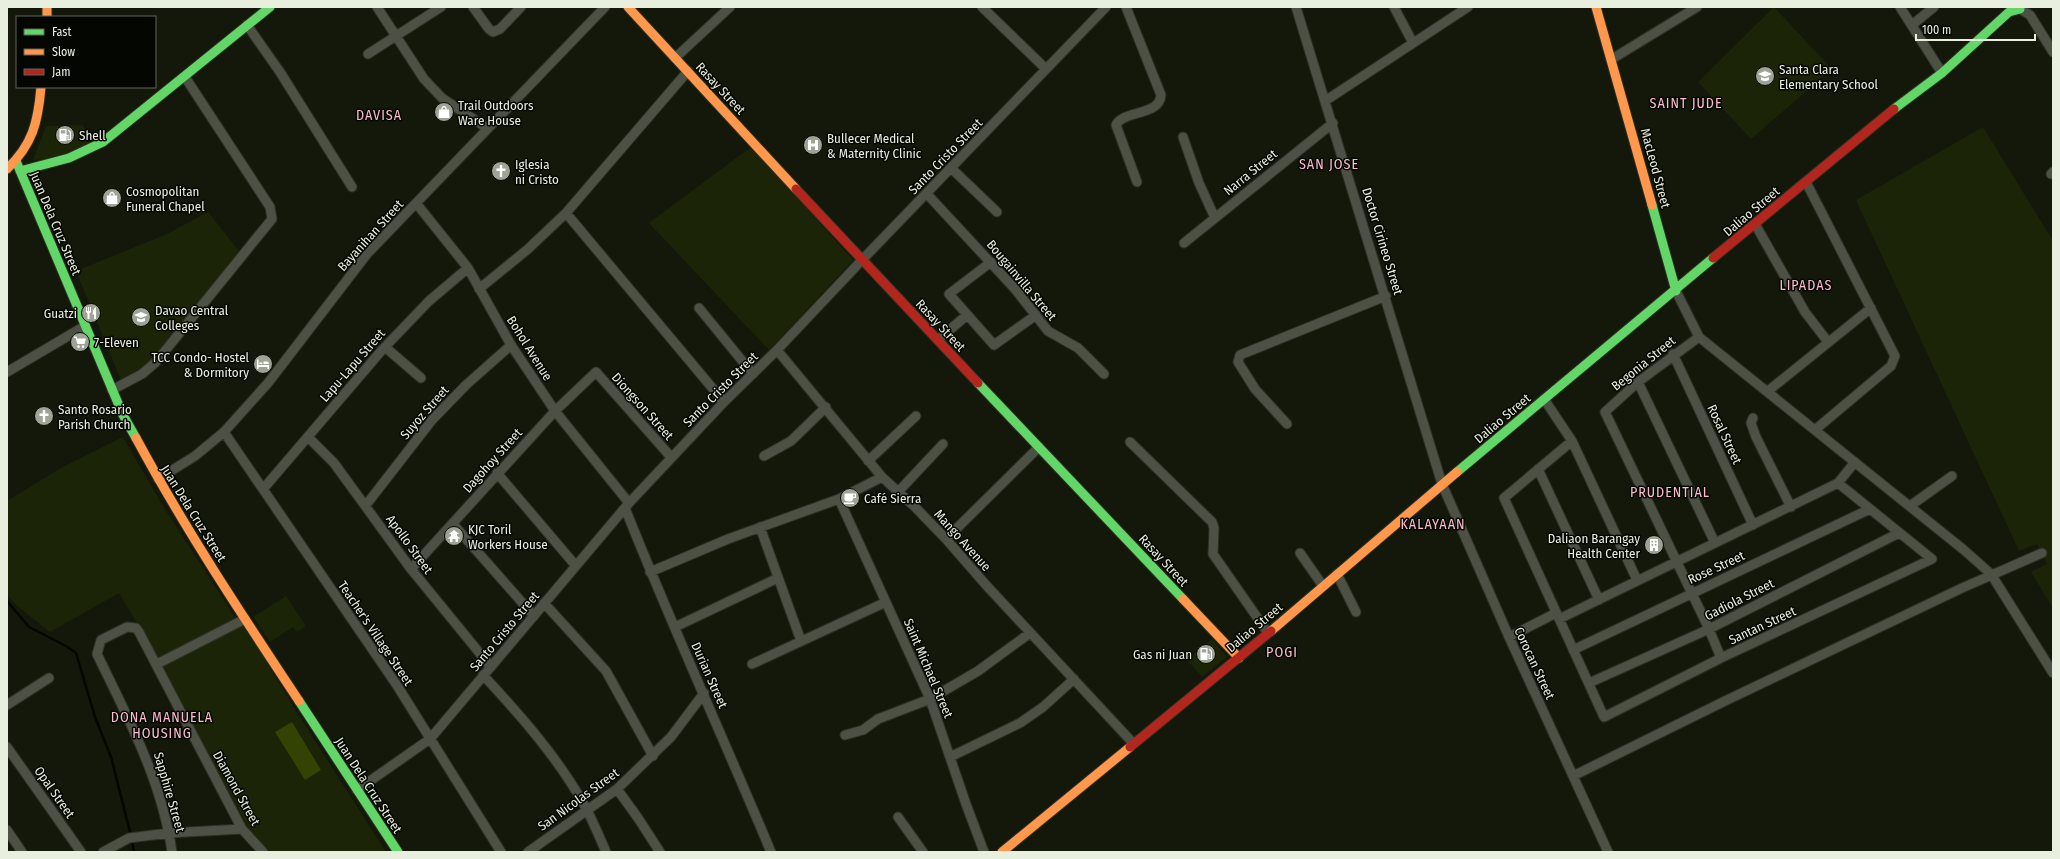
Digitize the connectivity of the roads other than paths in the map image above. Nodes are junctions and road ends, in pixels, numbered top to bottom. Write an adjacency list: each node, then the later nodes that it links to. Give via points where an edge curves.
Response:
1 (270, 7): 19 (street)
2 (377, 7): 21 (street)
3 (441, 7): 21 (street)
4 (473, 7): 5 (street, via 493,32 500,29)
5 (521, 7)
6 (605, 7): 34 (street, Bayanihan Street)
7 (628, 7): 25 (street, Rasay Street)
8 (730, 7): 25 (street)
9 (982, 7): 27 (street)
10 (1106, 7): 27 (street, Santo Cristo Street)
11 (1126, 7): 40 (street, via 1160,95 1159,102 1153,107 1120,120 1116,125)
12 (1296, 7): 32 (street, Doctor Cirineo Street)
13 (1394, 7): 22 (street)
14 (1468, 7): 22 (street)
15 (1596, 7): 26 (street, MacLeod Street)
16 (1696, 7): 26 (street)
17 (1900, 7): 20 (street)
18 (1934, 7): 20 (street)
19 (247, 25): 30 (street); 42 (street, via 280,72)
20 (1912, 25): 29 (street)
21 (396, 35): 24 (street); 34 (street, via 424,79 442,98)
22 (1413, 43): 32 (street)
23 (2053, 52): 29 (street, Daliao Street, via 2030,15 2020,9 2009,12)
24 (368, 54)
25 (675, 58): 28 (street, Rasay Street)
26 (1612, 59): 54 (street, MacLeod Street)
27 (1046, 69): 37 (street, Santo Cristo Street)
28 (688, 72): 46 (street); 50 (street, Rasay Street)
29 (1942, 73): 41 (street, Daliao Street, via 1872,126)
30 (185, 77): 39 (street, via 93,149 68,160); 74 (street, via 270,207 273,217 156,362 142,374)
31 (41, 88): 36 (street, via 35,130)
32 (1326, 101): 33 (street, Doctor Cirineo Street)
33 (1332, 123): 47 (street, Narra Street); 55 (street, Doctor Cirineo Street)
34 (487, 128): 44 (street, Bayanihan Street)
35 (1183, 137): 47 (street, via 1199,183)
36 (16, 161): 38 (street); 39 (street, Juan Dela Cruz Street)
37 (951, 168): 43 (street, Santo Cristo Street); 45 (street)
38 (7, 169)
39 (20, 171): 60 (street, Juan Dela Cruz Street)
40 (1137, 182)
41 (1806, 182): 48 (street, Daliao Street); 57 (street)
42 (352, 187)
43 (927, 194): 50 (street, Santo Cristo Street); 51 (street, Bougainvilla Street)
44 (416, 203): 52 (street, Bohol Avenue); 84 (street, Bayanihan Street, via 367,254 268,383)
45 (997, 212)
46 (566, 213): 53 (street); 77 (street)
47 (1215, 218): 49 (street, Narra Street)
48 (1755, 224): 54 (street, Daliao Street); 63 (street, via 1805,312)
49 (1184, 243)
50 (862, 260): 62 (street, Rasay Street); 66 (street, Santo Cristo Street)
51 (990, 262): 58 (street, via 950,294); 59 (street, Bougainvilla Street)
52 (468, 268): 53 (street, Bohol Avenue); 65 (street, Lapu-Lapu Street, via 429,301)
53 (480, 289): 64 (street, Bohol Avenue)
54 (1676, 290): 61 (street); 76 (street, Daliao Street)
55 (1386, 296): 82 (street, via 1240,355 1238,362 1255,389); 100 (street, Doctor Cirineo Street)
56 (699, 308): 70 (street)
57 (1871, 308): 63 (street); 83 (street, via 1895,356 1894,361)
58 (967, 315): 59 (street, via 994,345); 62 (street)
59 (1036, 316): 71 (street, Bougainvilla Street, via 1048,331 1078,348)
60 (85, 326): 68 (street); 74 (street, Juan Dela Cruz Street)
61 (1699, 337): 67 (street, Begonia Street); 75 (street)
62 (938, 340): 89 (street, Rasay Street)
63 (1828, 342): 75 (street)
64 (511, 345): 79 (street, Bohol Avenue); 104 (street, Suyoz Street, via 432,420)
65 (385, 347): 72 (street); 85 (street, Lapu-Lapu Street)
66 (777, 350): 70 (street, Santo Cristo Street); 78 (street, Mango Avenue)
67 (1673, 354): 73 (street, Begonia Street); 110 (street, Rosal Street)
68 (7, 372)
69 (596, 372): 79 (street, Dagohoy Street); 91 (street, Diongson Street)
70 (753, 374): 77 (street, Santo Cristo Street)
71 (1104, 374)
72 (421, 378)
73 (1638, 382): 114 (street); 117 (street, Begonia Street, via 1605,412)
74 (112, 390): 98 (street, Juan Dela Cruz Street)
75 (1768, 391): 83 (street)
76 (1544, 399): 86 (street); 100 (street, Daliao Street)
77 (724, 402): 91 (street, Santo Cristo Street)
78 (826, 407): 90 (street, via 791,441); 92 (street, Mango Avenue)
79 (555, 411): 95 (street, Dagohoy Street); 105 (street, Bohol Avenue)
80 (916, 416): 92 (street)
81 (1754, 418): 107 (street, via 1751,422 1756,436)
82 (1287, 424)
83 (1816, 429): 93 (street)
84 (224, 432): 98 (street, Bayanihan Street, via 195,456); 101 (street, Teacher's Village Street)
85 (308, 437): 101 (street, Lapu-Lapu Street); 104 (street, Apollo Street, via 334,463)
86 (1572, 441): 94 (street); 124 (street)
87 (1130, 442): 138 (street, via 1212,522 1213,554)
88 (943, 444): 102 (street)
89 (1039, 448): 113 (street); 142 (street, Rasay Street)
90 (764, 456)
91 (671, 458): 105 (street, Santo Cristo Street)
92 (868, 461): 97 (street, Mango Avenue)
93 (1855, 462): 99 (street); 106 (street)
94 (1538, 469): 127 (street); 132 (street, via 1504,498)
95 (497, 473): 109 (street, Dagohoy Street); 118 (street)
96 (1952, 476): 106 (street)
97 (882, 477): 102 (street, Mango Avenue); 103 (street)
98 (158, 480): 133 (street, Juan Dela Cruz Street)
99 (1838, 483): 107 (street); 108 (street)
100 (1442, 484): 121 (street, Daliao Street); 139 (street, Corocan Street)
101 (264, 488): 156 (street, Teacher's Village Street)
102 (898, 492): 113 (street, Mango Avenue)
103 (839, 499): 111 (street); 128 (street, Saint Michael Street)
104 (366, 505): 119 (street, Apollo Street)
105 (627, 505): 118 (street, Santo Cristo Street); 120 (street, Durian Street)
106 (1910, 506): 122 (street)
107 (1791, 507): 110 (street)
108 (1870, 509): 112 (street); 126 (street, Rose Street)
109 (453, 524): 119 (street, Dagohoy Street); 131 (street)
110 (1753, 525): 114 (street)
111 (760, 527): 120 (street); 123 (street)
112 (1899, 533): 136 (street, Gadiola Street); 143 (street, Santan Street, via 1932,559)
113 (946, 539): 137 (street, Mango Avenue)
114 (1715, 543): 117 (street)
115 (1300, 552): 125 (street)
116 (2042, 553): 122 (street)
117 (1676, 562): 124 (street); 126 (street)
118 (576, 566): 129 (street, Santo Cristo Street)
119 (411, 569): 146 (street, Apollo Street)
120 (650, 572): 134 (street, Durian Street)
121 (1337, 574): 125 (street, Daliao Street); 130 (street)
122 (1991, 574): 147 (street); 161 (street)
123 (778, 578): 134 (street); 140 (street)
124 (1637, 580): 127 (street)
125 (1323, 586): 138 (street, Daliao Street)
126 (1692, 593): 136 (street); 141 (street, Rose Street)
127 (1599, 600): 132 (street)
128 (886, 602): 140 (street); 153 (street, Saint Michael Street)
129 (544, 603): 131 (street, Santo Cristo Street); 159 (street, via 614,682)
130 (1356, 612)
131 (534, 616): 146 (street, Santo Cristo Street)
132 (1558, 616): 139 (street); 141 (street)
133 (245, 619): 144 (street); 163 (street, Juan Dela Cruz Street)
134 (675, 626): 152 (street, Durian Street)
135 (136, 628): 144 (street, Diamond Street); 168 (street, Sapphire Street, via 127,627 101,640 97,654 142,745)
136 (1709, 629): 143 (street); 151 (street, Gadiola Street)
137 (1030, 632): 150 (street, Mango Avenue); 153 (street, via 978,671)
138 (1268, 633): 142 (street, Daliao Street)
139 (1509, 637): 161 (street, Corocan Street)
140 (801, 642): 145 (street)
141 (1573, 650): 151 (street)
142 (1239, 658): 157 (street, Daliao Street)
143 (1722, 658): 151 (street, Santan Street, via 1604,717)
144 (157, 664): 166 (street, Diamond Street)
145 (752, 664)
146 (491, 667): 148 (street, Santo Cristo Street)
147 (2053, 673)
148 (483, 675): 156 (street, Santo Cristo Street); 164 (street, via 541,740)
149 (49, 678): 154 (street)
150 (1074, 679): 157 (street, Mango Avenue); 160 (street, via 1043,707 1020,723)
151 (1589, 683)
152 (704, 693): 159 (street, San Nicolas Street, via 671,737); 179 (street, Durian Street)
153 (930, 699): 155 (street, via 878,719 863,730); 160 (street, Saint Michael Street)
154 (7, 705)
155 (845, 735)
156 (430, 739): 163 (street, Santo Cristo Street); 175 (street, Teacher's Village Street)
157 (1133, 743): 182 (street, Daliao Street)
158 (7, 747): 170 (street, Opal Street)
159 (653, 756): 162 (street, San Nicolas Street)
160 (950, 756): 181 (street, Saint Michael Street)
161 (1573, 776): 183 (street, Corocan Street)
162 (617, 789): 164 (street, San Nicolas Street); 178 (street)
163 (357, 790): 174 (street, Juan Dela Cruz Street)
164 (588, 811): 176 (street, San Nicolas Street); 177 (street)
165 (898, 817): 180 (street)
166 (242, 829): 168 (street); 173 (street, Diamond Street)
167 (7, 830): 169 (street)
168 (170, 833): 171 (street, via 129,838); 172 (street, Sapphire Street)
169 (22, 852)
170 (81, 852)
171 (103, 852)
172 (172, 852)
173 (262, 852)
174 (398, 852)
175 (501, 852)
176 (528, 852)
177 (606, 852)
178 (660, 852)
179 (771, 852)
180 (923, 852)
181 (984, 852)
182 (1002, 852)
183 (1608, 852)

